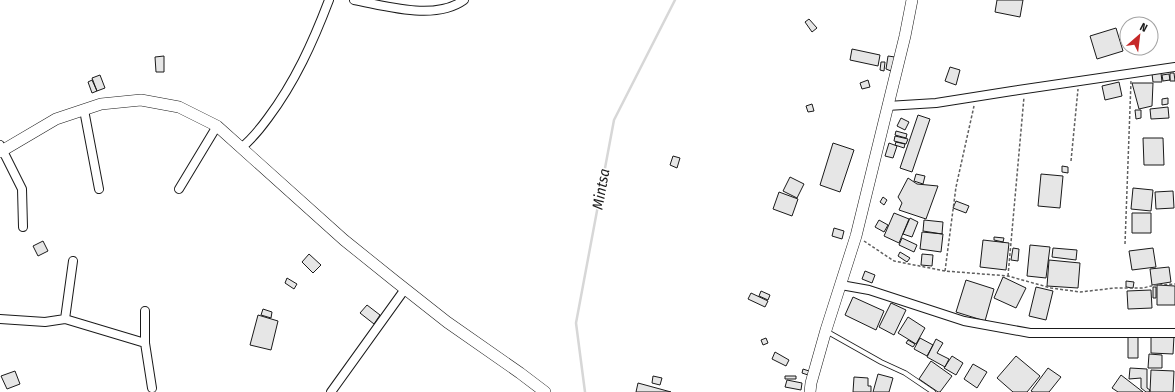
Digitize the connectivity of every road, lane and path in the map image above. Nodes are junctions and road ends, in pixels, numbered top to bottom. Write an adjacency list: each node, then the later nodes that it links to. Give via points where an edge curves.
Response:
1 (329, 0): 13 (street, via 295,77 278,105)
2 (354, 0): 3 (street, via 422,11 445,10)
3 (464, 0)
4 (912, 0): 10 (street)
5 (1175, 67): 6 (street)
6 (1132, 73): 7 (street); 20 (path)
7 (1079, 81): 8 (street); 15 (path)
8 (1024, 89): 9 (street); 23 (path)
9 (976, 97): 10 (street); 22 (path, via 956,187)
10 (887, 106): 19 (street)
11 (84, 110): 12 (street, via 101,104 141,100 179,107); 14 (street, via 56,119); 16 (street)
12 (216, 126): 13 (street); 17 (street)
13 (242, 148): 26 (street, via 344,240)
14 (1, 149): 18 (street, via 22,189)
15 (1071, 161)
16 (99, 189)
17 (179, 189)
18 (23, 227)
19 (856, 236): 22 (path, via 894,261); 25 (street)
20 (1124, 244)
21 (73, 261): 29 (street)
22 (945, 271): 23 (path)
23 (1008, 276): 24 (path, via 1050,288 1080,292)
24 (1175, 284)
25 (841, 285): 30 (street); 31 (street, via 869,290 964,320 1030,333)
26 (404, 289): 34 (street); 35 (street)
27 (144, 311): 32 (street)
28 (0, 319): 29 (street, via 45,322)
29 (65, 320): 32 (street)
30 (826, 330): 36 (street); 37 (lane, via 874,359 906,373)
31 (1175, 333)
32 (145, 343): 33 (street)
33 (152, 388)
34 (331, 392)
35 (545, 392)
36 (810, 392)
37 (933, 392)

